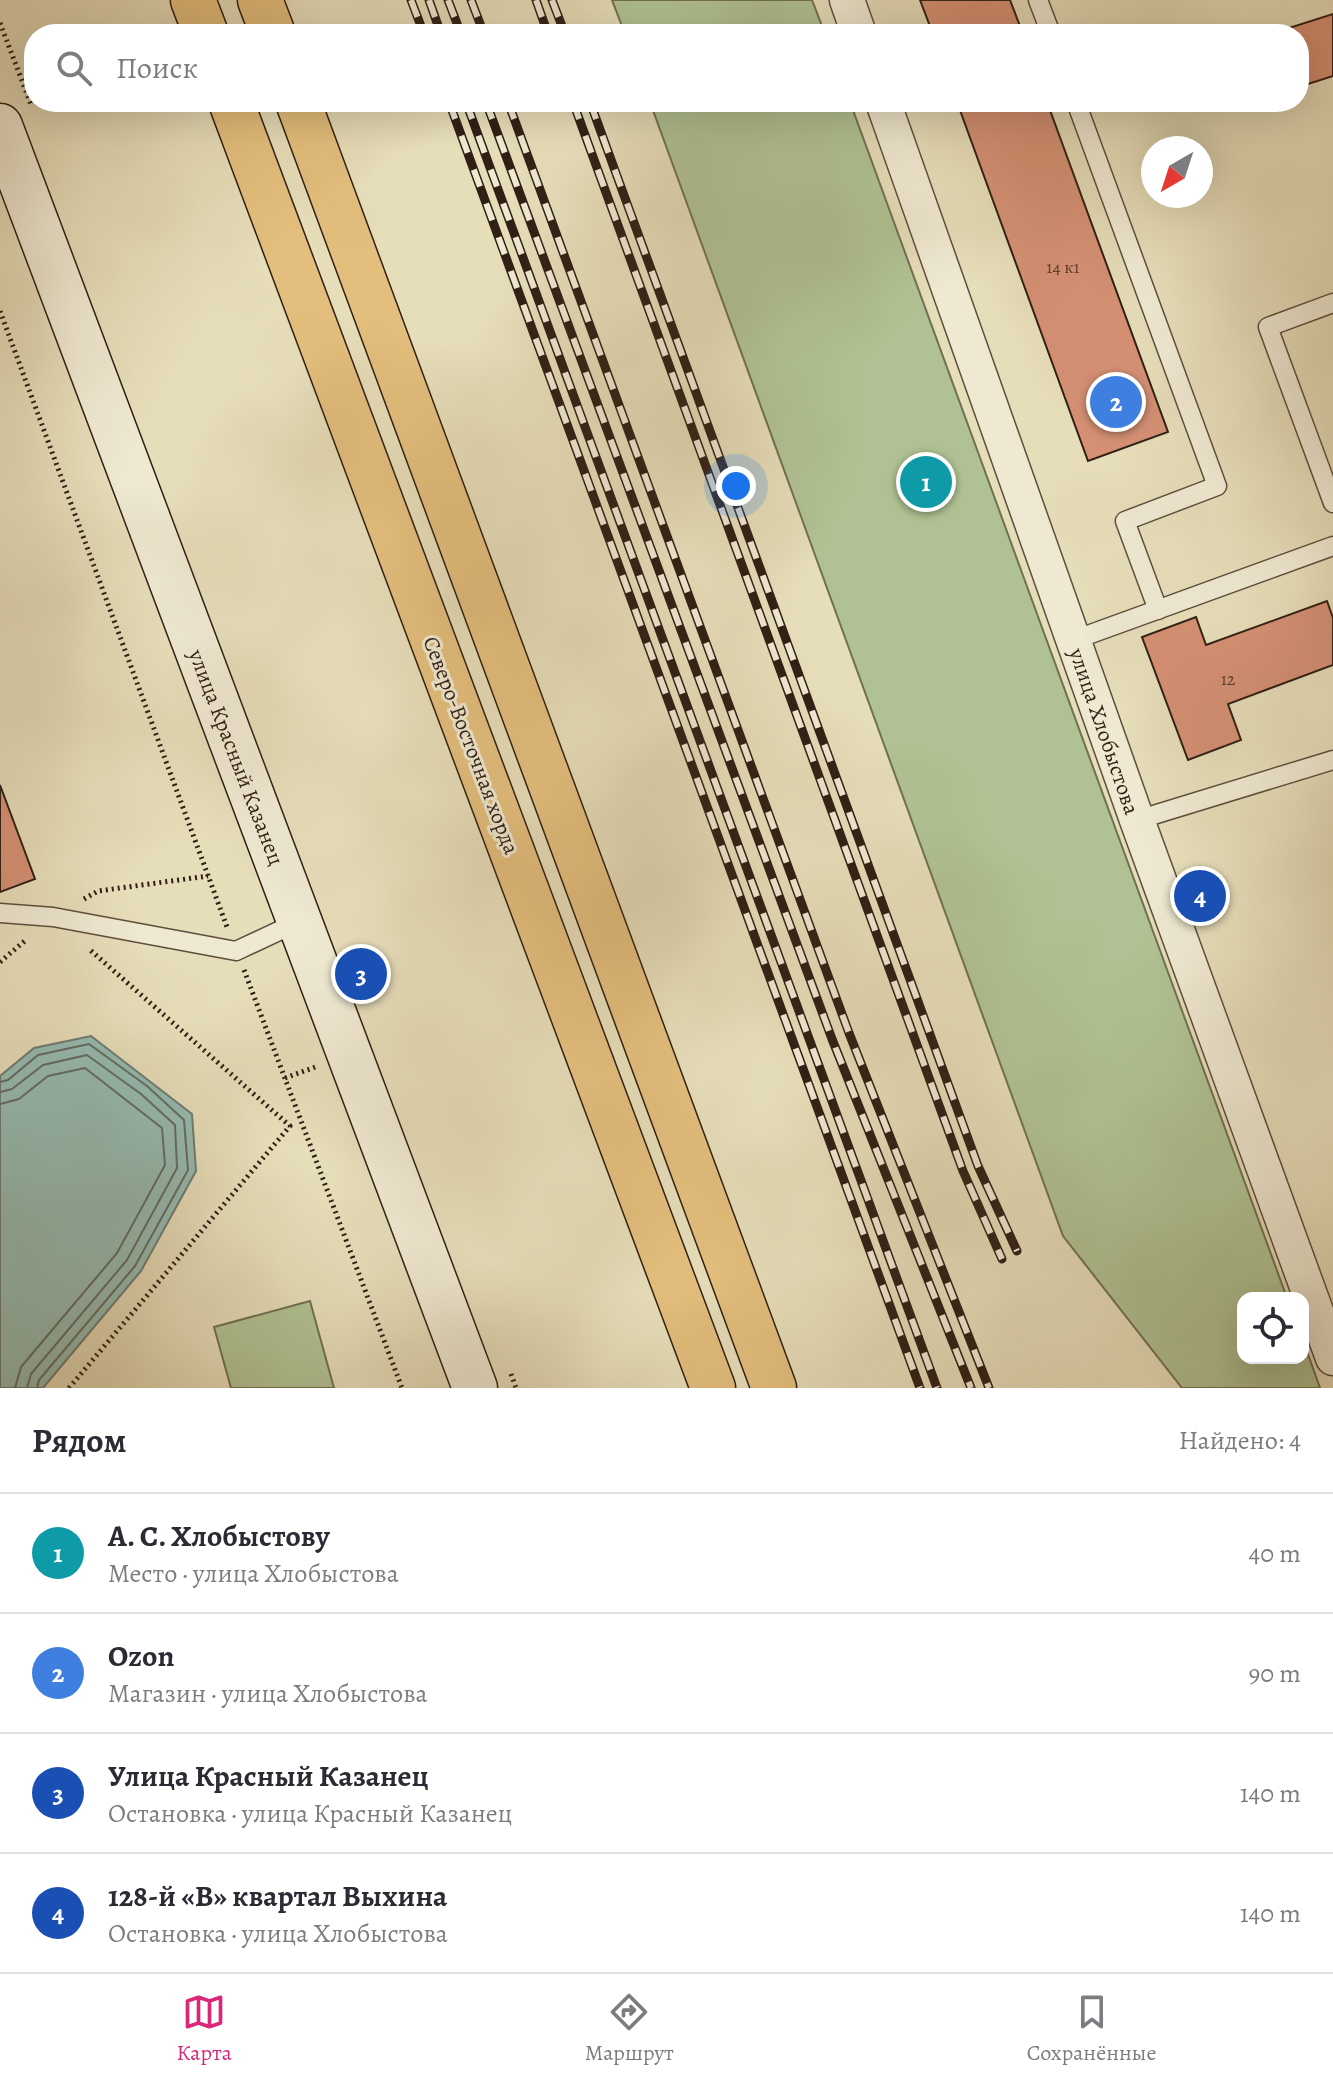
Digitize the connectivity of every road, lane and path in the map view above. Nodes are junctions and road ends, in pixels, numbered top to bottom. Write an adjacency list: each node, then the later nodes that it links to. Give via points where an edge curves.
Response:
1 (193, 0): 5 (main road)
2 (260, 0): 6 (main road)
3 (847, 0): 7 (street)
4 (1038, 0): 8 (lane)
5 (202, 24)
6 (269, 24)
7 (855, 24)
8 (1047, 24)
9 (235, 112): 32 (main road, Северо-Восточная хорда)
10 (302, 112): 33 (main road)
11 (887, 112): 19 (street, улица Хлобыстова)
12 (1080, 112): 18 (lane, via 1217,486 1125,521)
13 (0, 126): 25 (street, улица Красный Казанец)
14 (1333, 303): 16 (lane, via 1268,327)
15 (0, 311): 22 (path)
16 (1333, 503)
17 (1333, 546): 18 (lane)
18 (1158, 610): 19 (lane)
19 (1074, 640): 21 (street, улица Хлобыстова)
20 (1333, 760): 21 (lane)
21 (1137, 820): 28 (street, улица Хлобыстова)
22 (208, 876): 24 (path, via 98,891); 26 (path)
23 (0, 913): 24 (lane)
24 (53, 917): 26 (lane); 27 (path); 29 (path, via 290,1126)
25 (298, 922): 26 (lane); 31 (street, улица Красный Казанец)
26 (236, 951): 30 (path)
27 (0, 962)
28 (1333, 1358)
29 (69, 1388)
30 (402, 1388)
31 (475, 1388)
32 (713, 1388)
33 (774, 1388)

